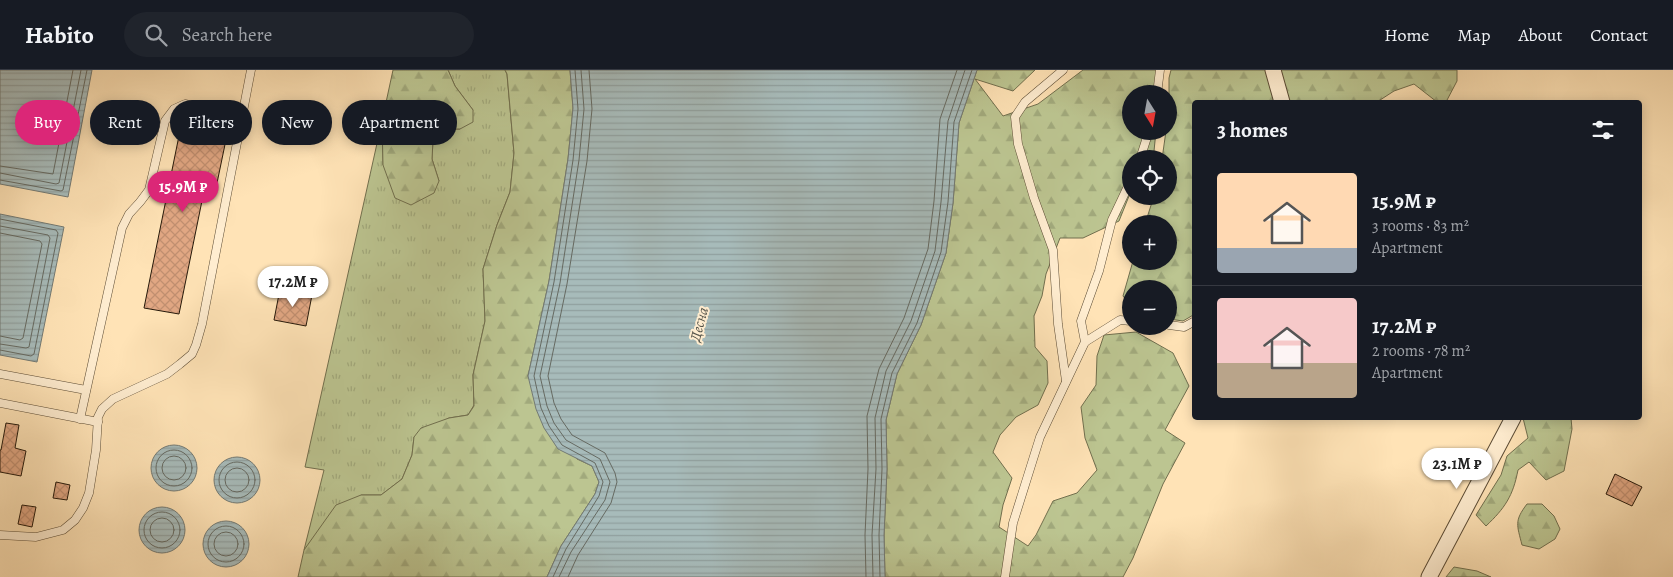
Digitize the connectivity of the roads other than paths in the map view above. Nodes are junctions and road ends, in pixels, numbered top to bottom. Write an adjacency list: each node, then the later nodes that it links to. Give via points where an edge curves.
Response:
1 (251, 70): 6 (lane)
2 (1063, 70): 16 (lane, via 1025,102 1015,117 1018,144 1053,250)
3 (1160, 70): 5 (lane)
4 (1273, 70): 7 (street)
5 (1158, 85)
6 (245, 100)
7 (1281, 100)
8 (170, 114): 17 (lane, via 165,121 149,190 122,228)
9 (236, 145): 21 (lane, via 202,324 192,354 167,374 114,399 102,409)
10 (1122, 199): 14 (lane, via 1112,220 1099,271 1081,321)
11 (1122, 320): 14 (lane)
12 (1192, 323): 13 (lane)
13 (1177, 326)
14 (1085, 342): 16 (lane)
15 (0, 374): 17 (lane)
16 (1066, 381): 23 (lane, via 1040,437 1013,523)
17 (86, 390): 19 (lane)
18 (0, 403): 19 (lane)
19 (80, 419): 21 (lane)
20 (1512, 420): 24 (street)
21 (98, 422): 22 (lane, via 89,493 75,520 63,530 36,537)
22 (0, 535)
23 (1005, 577)
24 (1429, 577)

